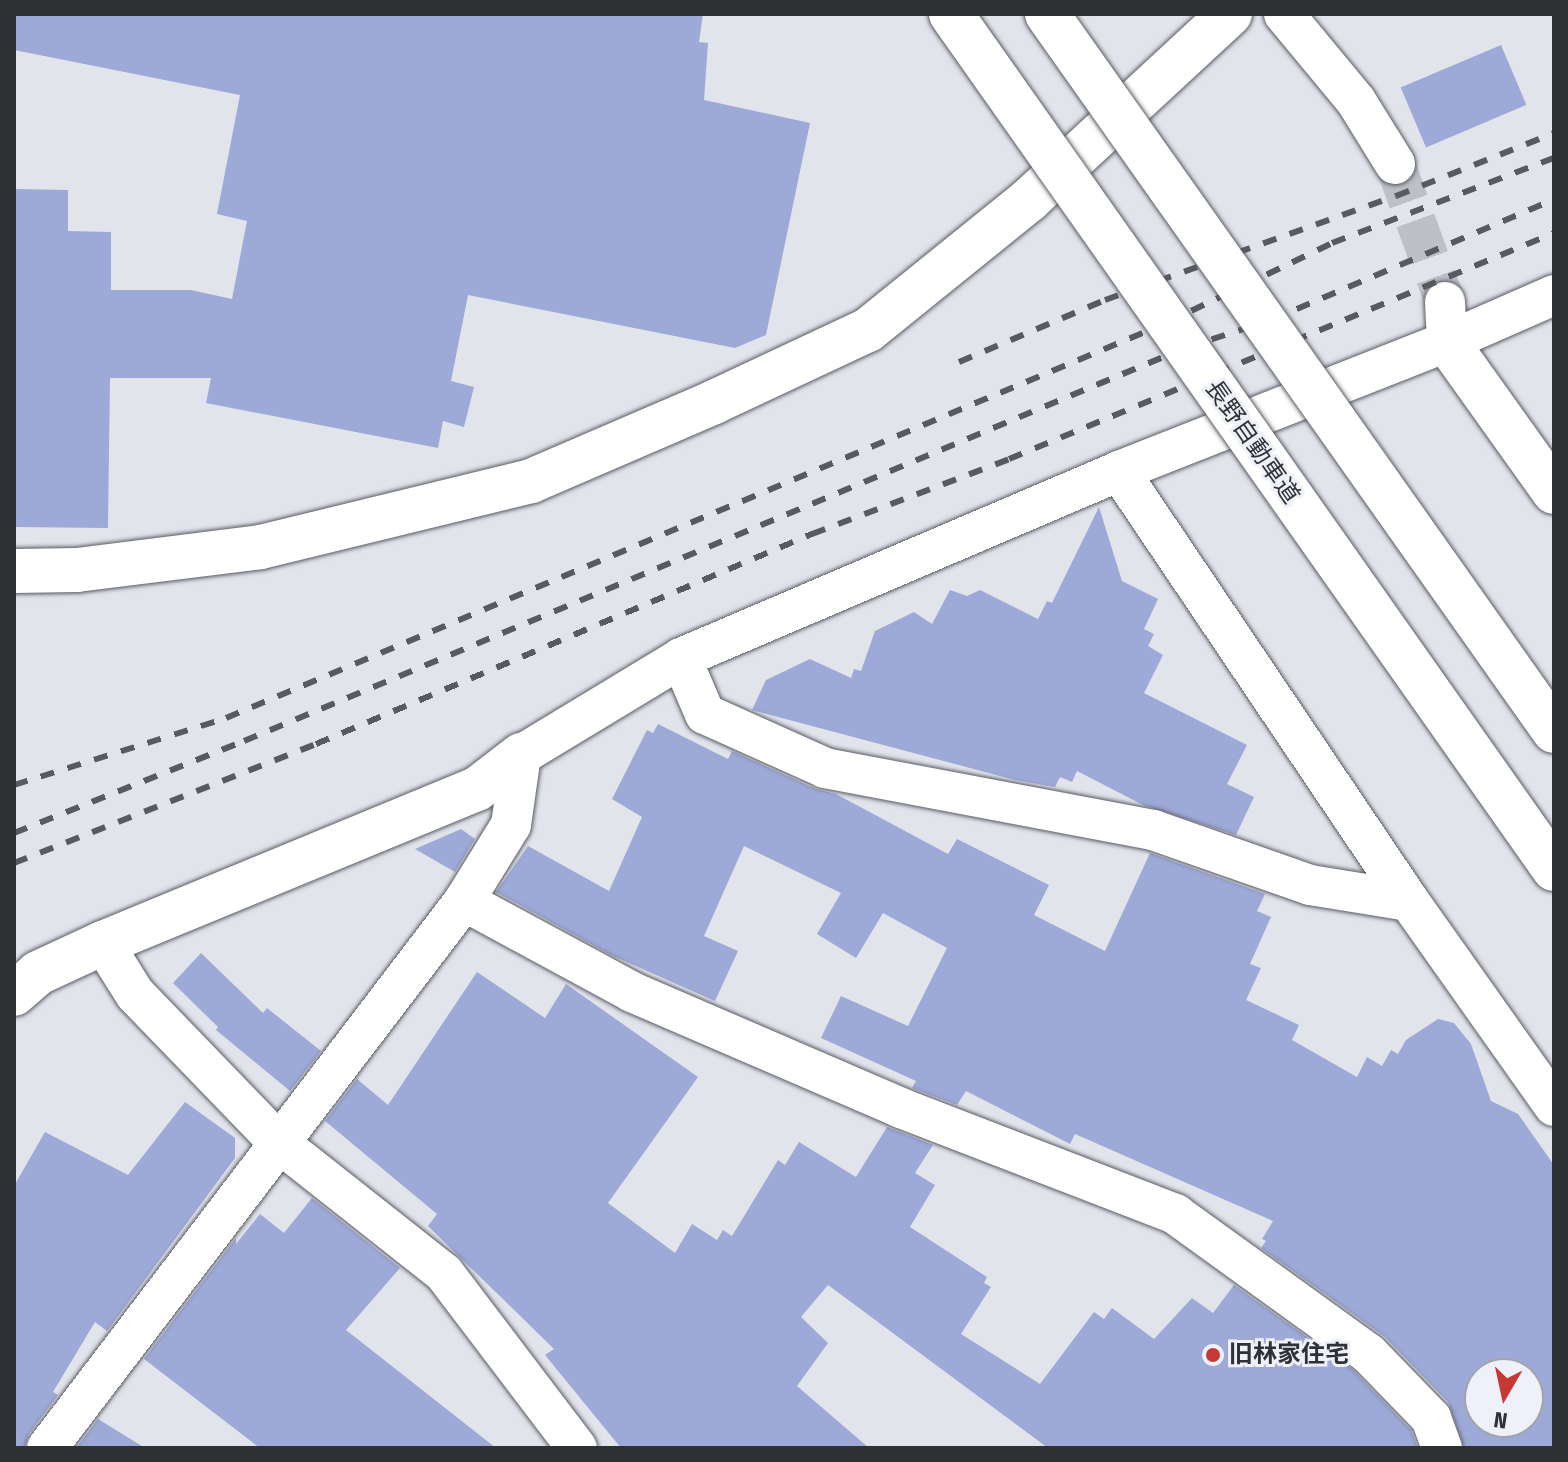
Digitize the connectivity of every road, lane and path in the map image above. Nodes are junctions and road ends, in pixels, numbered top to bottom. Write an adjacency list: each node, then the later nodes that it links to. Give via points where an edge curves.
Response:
1 (951, 14): 14 (main road, 長野自動車道, bridge)
2 (1047, 14): 12 (main road, bridge)
3 (1230, 14): 10 (main road, via 1029,200 868,330 714,402 531,481 276,543 77,570)
4 (1284, 14): 5 (street, via 1356,101)
5 (1395, 164)
6 (1554, 295): 7 (street)
7 (1446, 322): 8 (street); 9 (main road)
8 (1119, 471): 11 (street); 16 (street)
9 (1554, 492)
10 (14, 571)
11 (681, 658): 13 (street); 16 (street, via 705,714 825,768 1153,830 1310,885)
12 (1554, 731)
13 (521, 755): 15 (street, via 511,825); 17 (main road, via 477,789)
14 (1554, 869)
15 (464, 901): 20 (street); 23 (street, via 632,992 901,1108 1175,1214 1368,1353 1431,1418)
16 (1409, 901): 19 (street)
17 (103, 943): 18 (main road, via 38,973); 20 (street, via 135,994)
18 (14, 994)
19 (1554, 1106)
20 (278, 1142): 21 (street); 22 (street, via 444,1273)
21 (47, 1448)
22 (577, 1448)
23 (1442, 1448)

